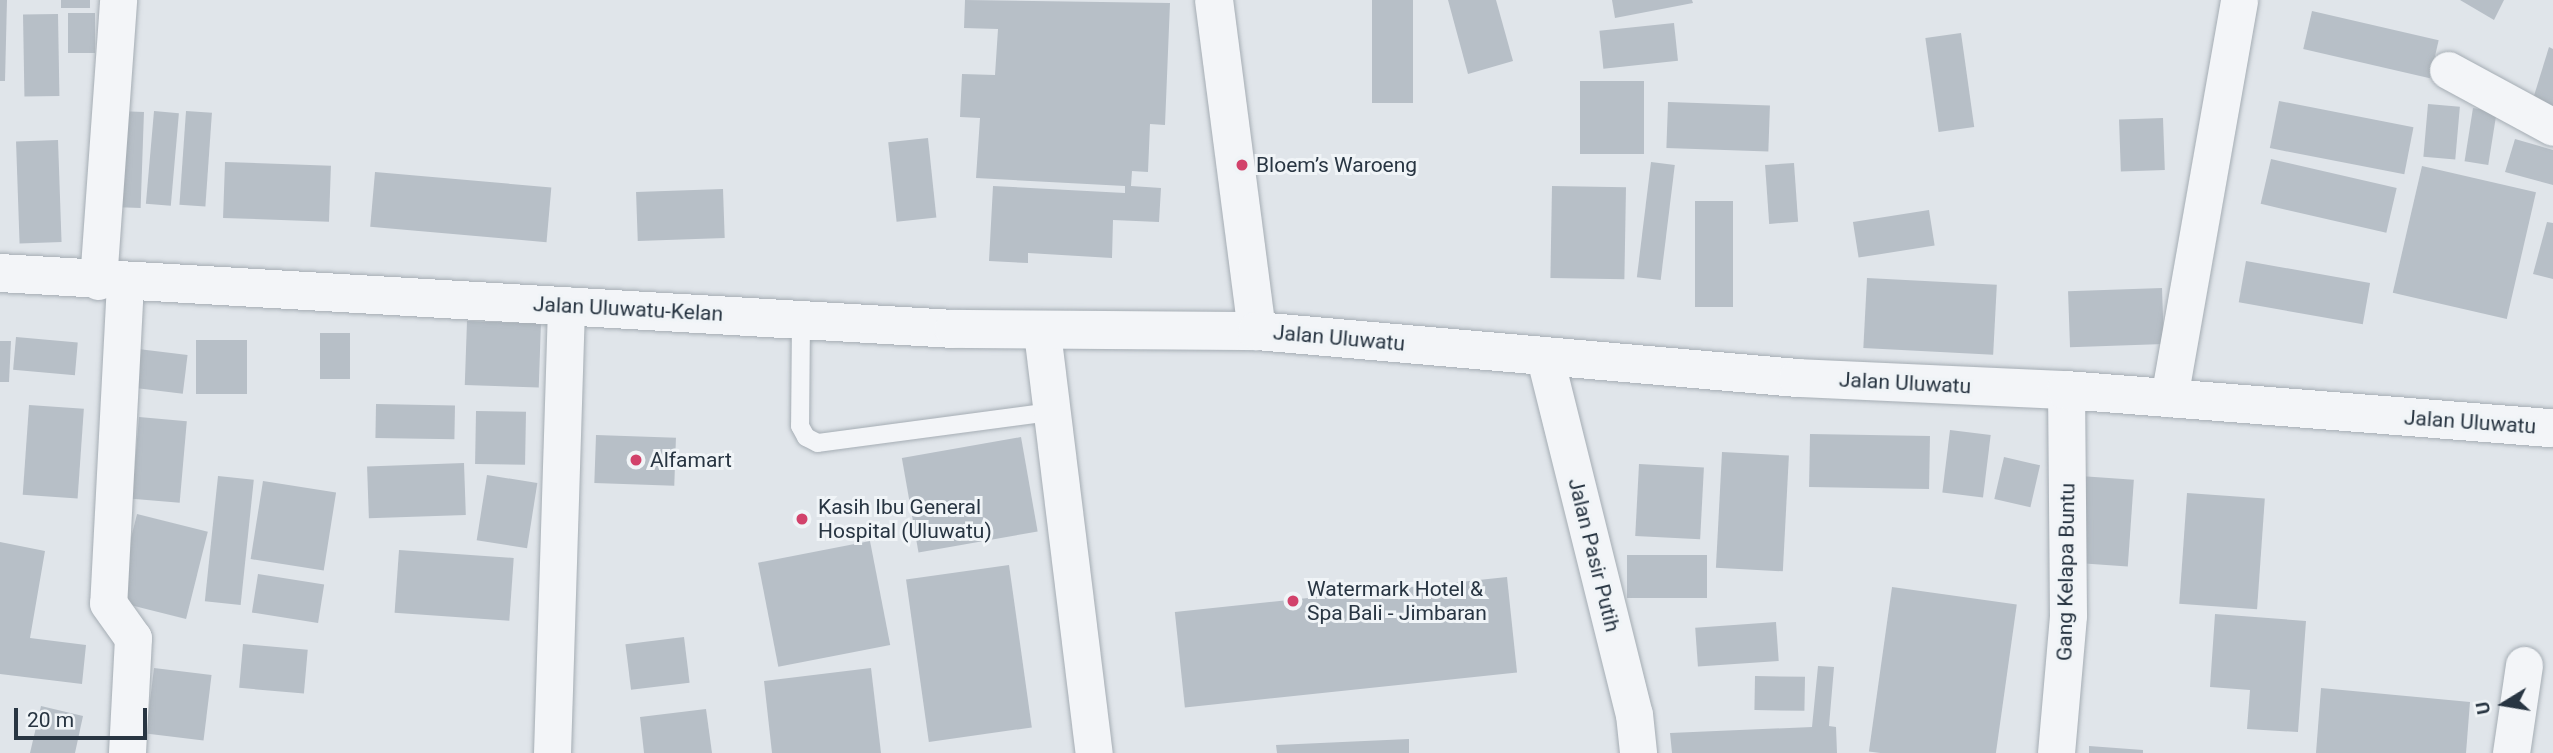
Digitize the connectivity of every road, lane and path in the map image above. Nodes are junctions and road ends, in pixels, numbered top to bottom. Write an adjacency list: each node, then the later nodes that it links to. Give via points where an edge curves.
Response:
1 (118, 0): 7 (street)
2 (1214, 0): 10 (street)
3 (2239, 0): 14 (street)
4 (2448, 70): 5 (street)
5 (2553, 127)
6 (0, 273): 7 (street, Jalan Uluwatu-Kelan)
7 (112, 282): 8 (street, Jalan Uluwatu-Kelan); 18 (street, via 108,603 133,638)
8 (566, 305): 9 (street, Jalan Uluwatu-Kelan); 19 (street)
9 (801, 319): 11 (street, Jalan Uluwatu-Kelan); 15 (lane, via 800,426 806,437 818,443)
10 (1257, 331): 11 (street, Jalan Uluwatu-Kelan); 12 (street, Jalan Uluwatu)
11 (1042, 332): 15 (street)
12 (1545, 358): 13 (street, Jalan Uluwatu, via 1798,378); 21 (street, Jalan Pasir Putih, via 1634,714)
13 (2066, 390): 14 (street, Jalan Uluwatu); 22 (street, Gang Kelapa Buntu, via 2068,615)
14 (2169, 398): 16 (street, Jalan Uluwatu)
15 (1050, 412): 20 (street)
16 (2553, 428)
17 (2524, 664): 23 (street)
18 (127, 753)
19 (551, 753)
20 (1094, 753)
21 (1638, 753)
22 (2056, 753)
23 (2511, 753)

